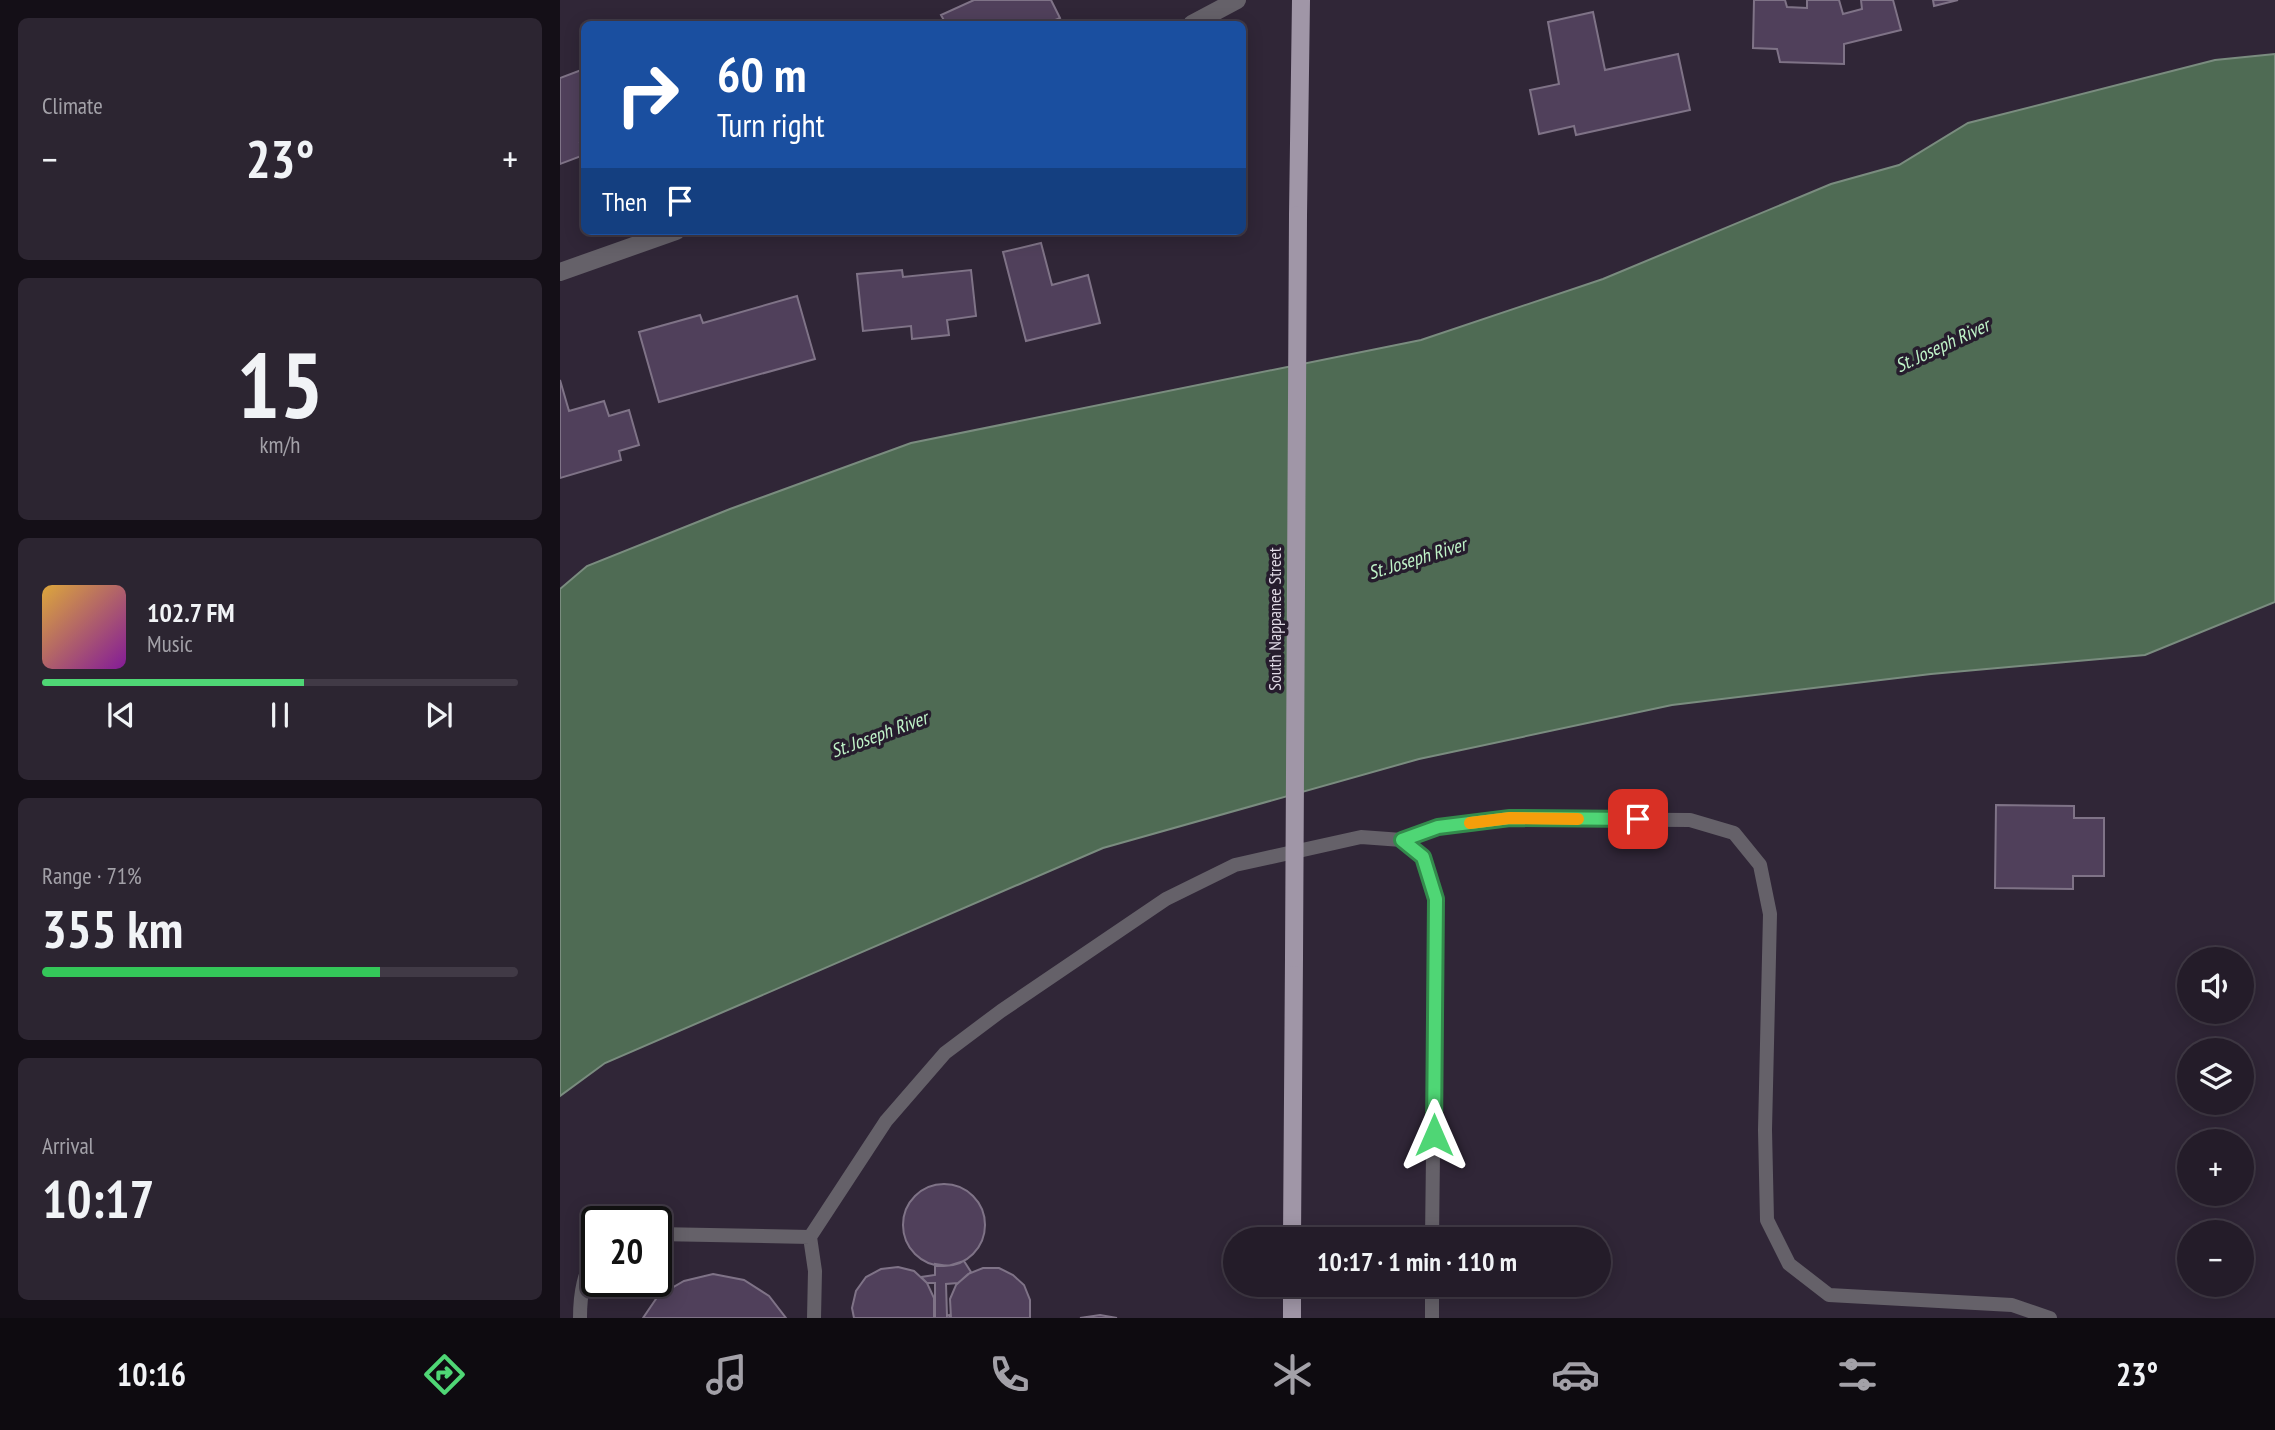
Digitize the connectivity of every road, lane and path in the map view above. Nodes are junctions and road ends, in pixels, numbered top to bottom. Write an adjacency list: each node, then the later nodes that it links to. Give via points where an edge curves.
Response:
1 (1237, 0): 3 (street)
2 (1301, 0): 7 (main road, South Nappanee Street, bridge)
3 (1198, 21)
4 (665, 235): 5 (street)
5 (560, 272)
6 (1402, 840): 8 (lane, via 1423,857 1436,899); 10 (lane, via 1361,837 1235,865 1166,899 945,1053 886,1121); 18 (lane, via 1438,827 1510,818 1689,820 1734,834 1760,865 1770,914 1767,1220 1788,1264 1829,1295 2012,1305)
7 (1292, 1227)
8 (1433, 1227)
9 (672, 1234): 10 (lane)
10 (810, 1237): 15 (lane)
11 (581, 1289): 14 (lane)
12 (1292, 1297): 16 (main road)
13 (1432, 1297): 17 (lane)
14 (580, 1318)
15 (814, 1318)
16 (1292, 1318)
17 (1432, 1318)
18 (2050, 1318)

